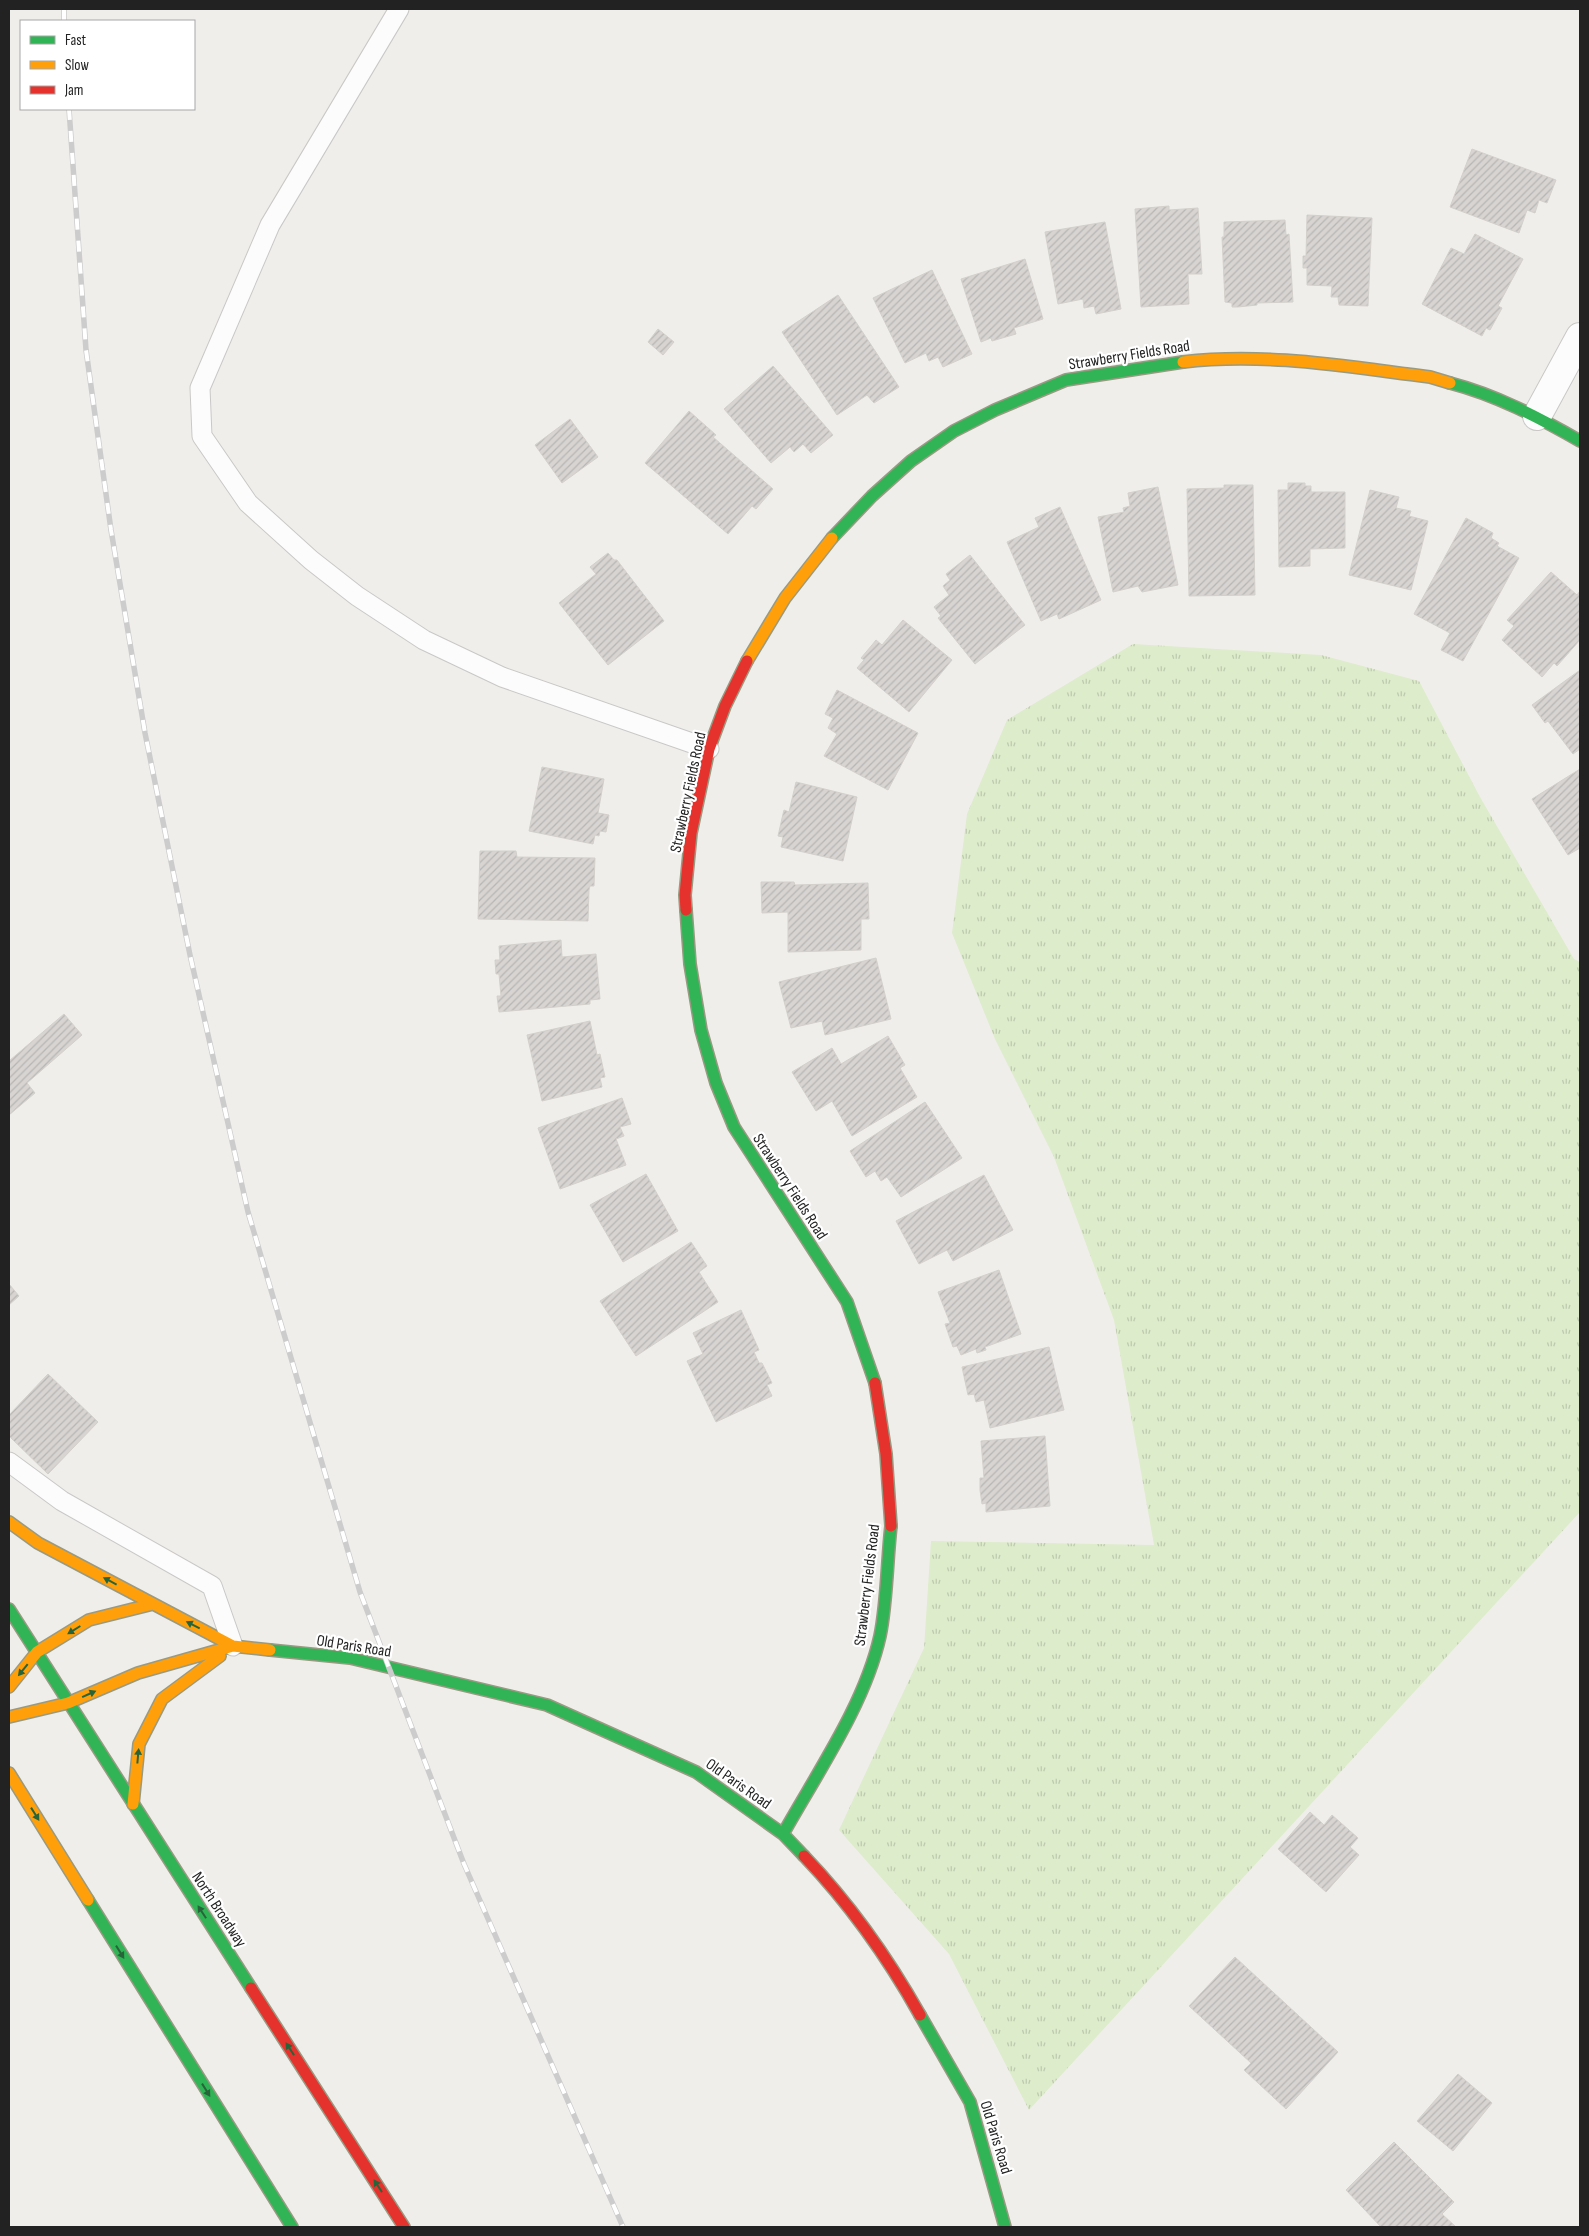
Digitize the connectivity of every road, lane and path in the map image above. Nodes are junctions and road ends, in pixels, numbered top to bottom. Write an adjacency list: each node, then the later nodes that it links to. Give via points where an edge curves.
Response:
1 (399, 9): 5 (lane, via 270,225 200,388 202,436 248,503 318,566 424,640 502,677)
2 (1580, 337): 3 (street)
3 (1537, 416): 4 (main road, Strawberry Fields Road); 5 (main road, Strawberry Fields Road, via 1473,389 1430,377 1275,358 1213,358 1066,380 954,431 911,461 872,496 830,540 754,647 725,706)
4 (1580, 441)
5 (709, 749): 17 (main road, Strawberry Fields Road, via 691,834 685,895 690,964 701,1030 716,1083 734,1127 847,1302 875,1381 886,1454 890,1524 888,1562 880,1634 874,1656 858,1701)
6 (9, 1462): 10 (lane, via 62,1501 212,1586)
7 (9, 1522): 8 (main road, Old Paris Road, one-way to 7, via 38,1543)
8 (153, 1604): 10 (main road, Old Paris Road, one-way to 8); 11 (main road, one-way to 11, via 89,1620)
9 (9, 1609): 11 (main road, North Broadway)
10 (234, 1646): 13 (main road, Old Paris Road, one-way to 10, via 138,1672); 16 (main road, one-way to 10, via 139,1744 162,1699); 17 (main road, Old Paris Road, via 350,1658 547,1705 696,1772)
11 (37, 1652): 12 (main road, one-way to 12); 13 (main road, North Broadway)
12 (9, 1687)
13 (68, 1703): 14 (main road, Old Paris Road); 16 (main road, North Broadway)
14 (9, 1717)
15 (9, 1772): 18 (main road, one-way to 18)
16 (133, 1804): 19 (main road, North Broadway, one-way to 16)
17 (782, 1834): 20 (main road, Old Paris Road, via 823,1876 895,1970 970,2102)
18 (292, 2227)
19 (404, 2227)
20 (1004, 2227)

